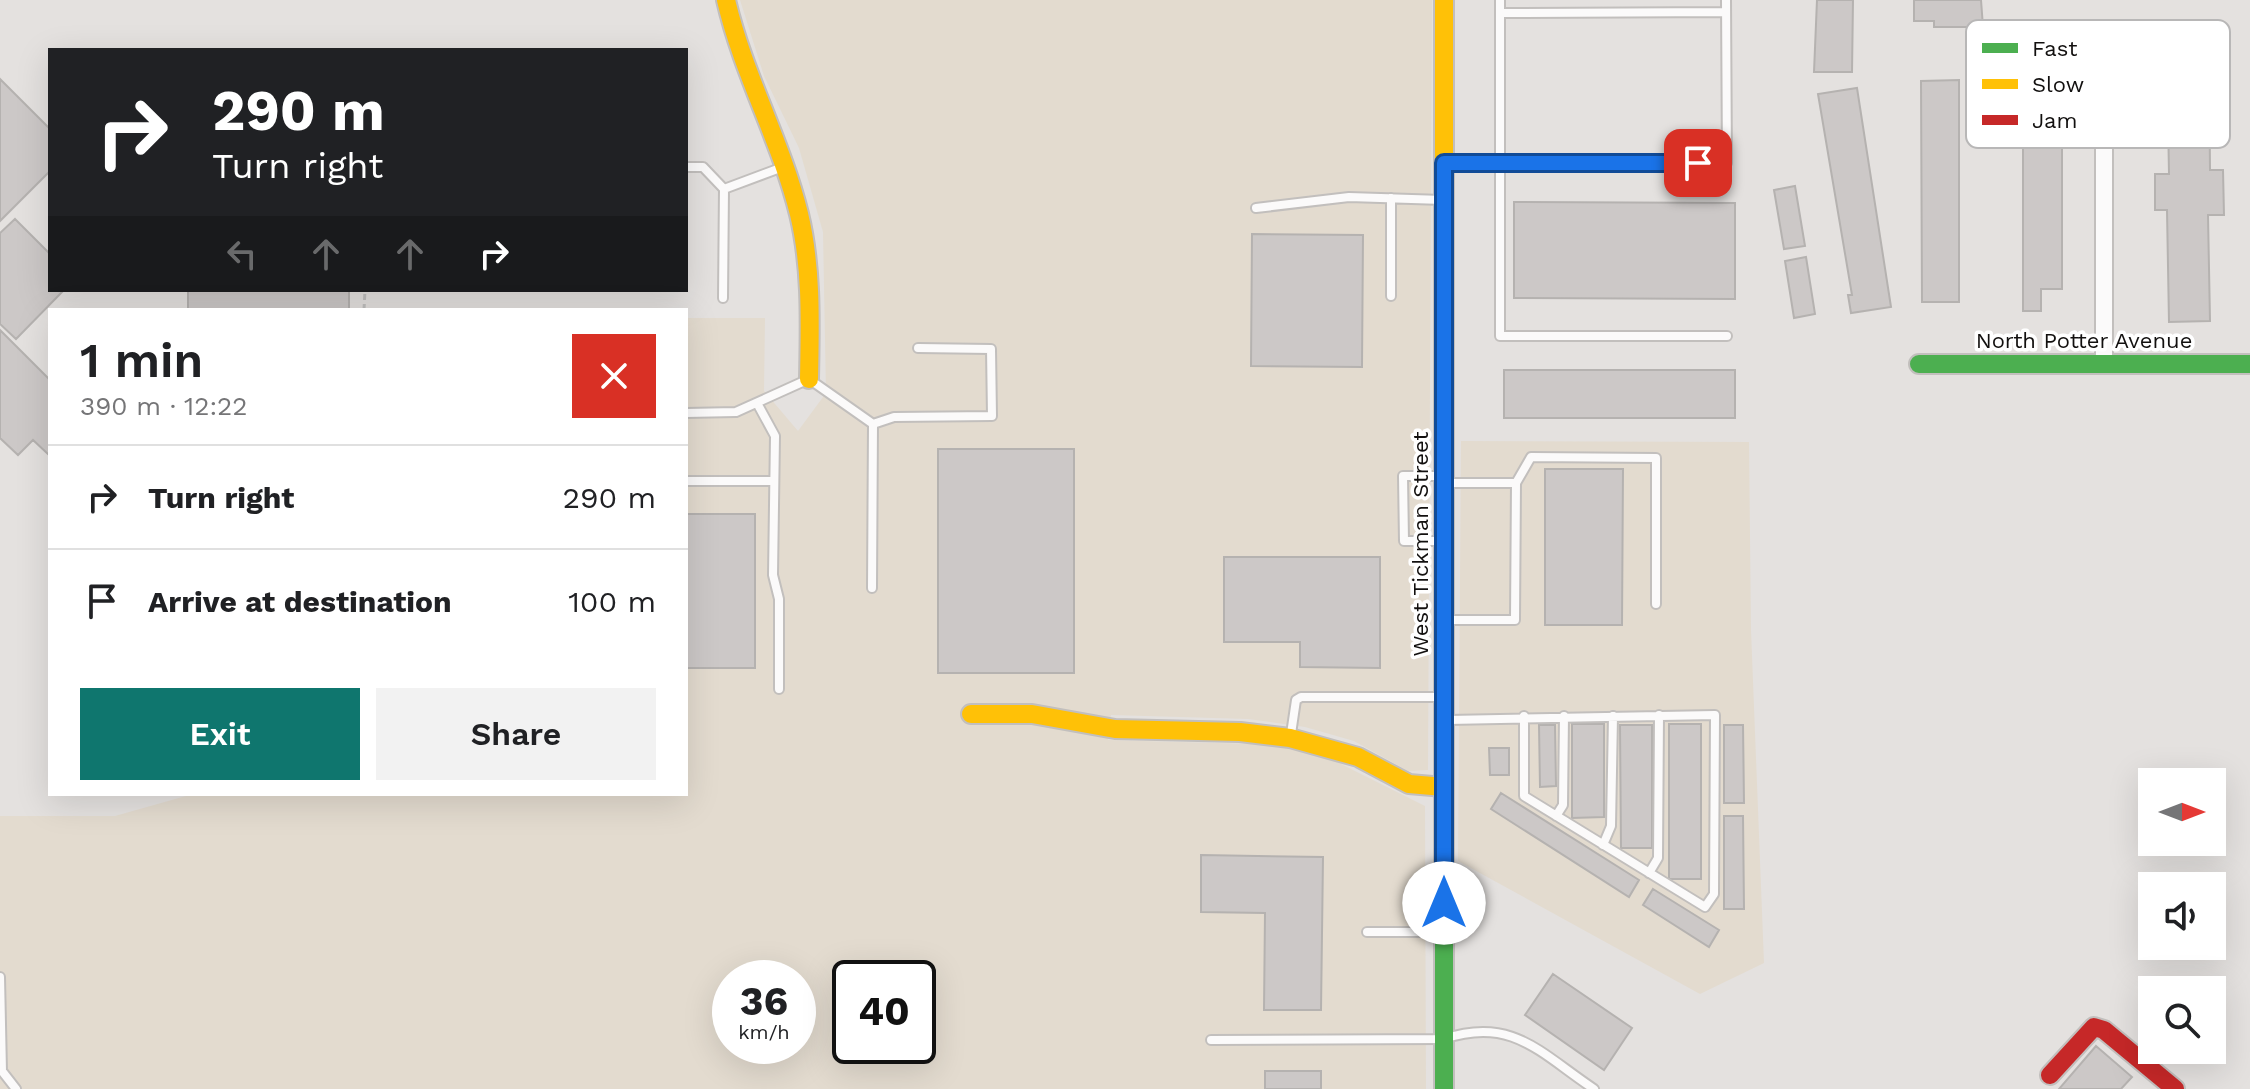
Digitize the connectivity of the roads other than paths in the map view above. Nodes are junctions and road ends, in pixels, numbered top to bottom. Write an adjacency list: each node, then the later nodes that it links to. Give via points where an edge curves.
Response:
1 (726, 0): 11 (street, via 741,58)
2 (1444, 0): 8 (street, West Tickman Street)
3 (1500, 0): 6 (lane)
4 (1726, 0): 5 (lane)
5 (1726, 12): 6 (lane); 9 (lane, via 1727,163)
6 (1500, 13): 9 (lane)
7 (2104, 148): 21 (street)
8 (1444, 163): 9 (lane); 14 (street, West Tickman Street)
9 (1500, 163): 18 (lane, via 1500,336)
10 (688, 167): 12 (lane, via 703,167)
11 (784, 167): 12 (lane); 23 (street, via 806,257)
12 (724, 189): 17 (lane)
13 (1391, 198): 14 (lane); 15 (lane, via 1304,200); 16 (lane)
14 (1444, 200): 27 (street, West Tickman Street)
15 (1256, 208)
16 (1391, 296)
17 (723, 298)
18 (1727, 336)
19 (918, 348): 26 (lane, via 991,349 992,416 894,417)
20 (1919, 364): 21 (street, North Potter Avenue)
21 (2104, 364): 22 (street, North Potter Avenue)
22 (2250, 364)
23 (809, 379): 24 (lane); 26 (lane)
24 (757, 403): 25 (lane, via 736,412); 29 (lane, via 775,436)
25 (688, 413)
26 (873, 424): 32 (lane)
27 (1444, 479): 30 (lane); 31 (street, West Tickman Street); 31 (lane, via 1403,476 1404,541)
28 (688, 481): 29 (lane)
29 (773, 481): 35 (lane)
30 (1516, 483): 33 (lane, via 1531,457 1656,458); 34 (lane, via 1515,620)
31 (1444, 541): 34 (street, West Tickman Street)
32 (872, 588)
33 (1656, 604)
34 (1444, 620): 36 (street, West Tickman Street)
35 (779, 689)
36 (1444, 697): 42 (street, West Tickman Street); 43 (lane, via 1303,696 1296,700)
37 (971, 714): 43 (street, via 1032,714 1115,729)
38 (1659, 715): 41 (lane); 47 (lane, via 1658,858); 47 (lane, via 1715,715 1714,894 1705,907)
39 (1524, 716): 40 (lane); 42 (lane); 45 (lane, via 1524,796)
40 (1564, 716): 41 (lane); 45 (lane, via 1563,805)
41 (1613, 716): 46 (lane, via 1611,826)
42 (1444, 721): 44 (street, West Tickman Street)
43 (1290, 738): 44 (street, via 1348,753 1409,784)
44 (1444, 787): 49 (street, West Tickman Street)
45 (1556, 816): 46 (lane)
46 (1603, 845): 47 (lane)
47 (1649, 873)
48 (1367, 932): 49 (lane)
49 (1444, 932): 51 (street, West Tickman Street)
50 (0, 977): 53 (lane)
51 (1444, 1039): 52 (lane); 56 (street, West Tickman Street); 57 (lane, via 1469,1030 1496,1030 1516,1037)
52 (1211, 1040)
53 (1, 1071): 55 (lane)
54 (2050, 1075): 58 (street, via 2094,1027)
55 (16, 1089)
56 (1444, 1089)
57 (1594, 1089)
58 (2175, 1089)

